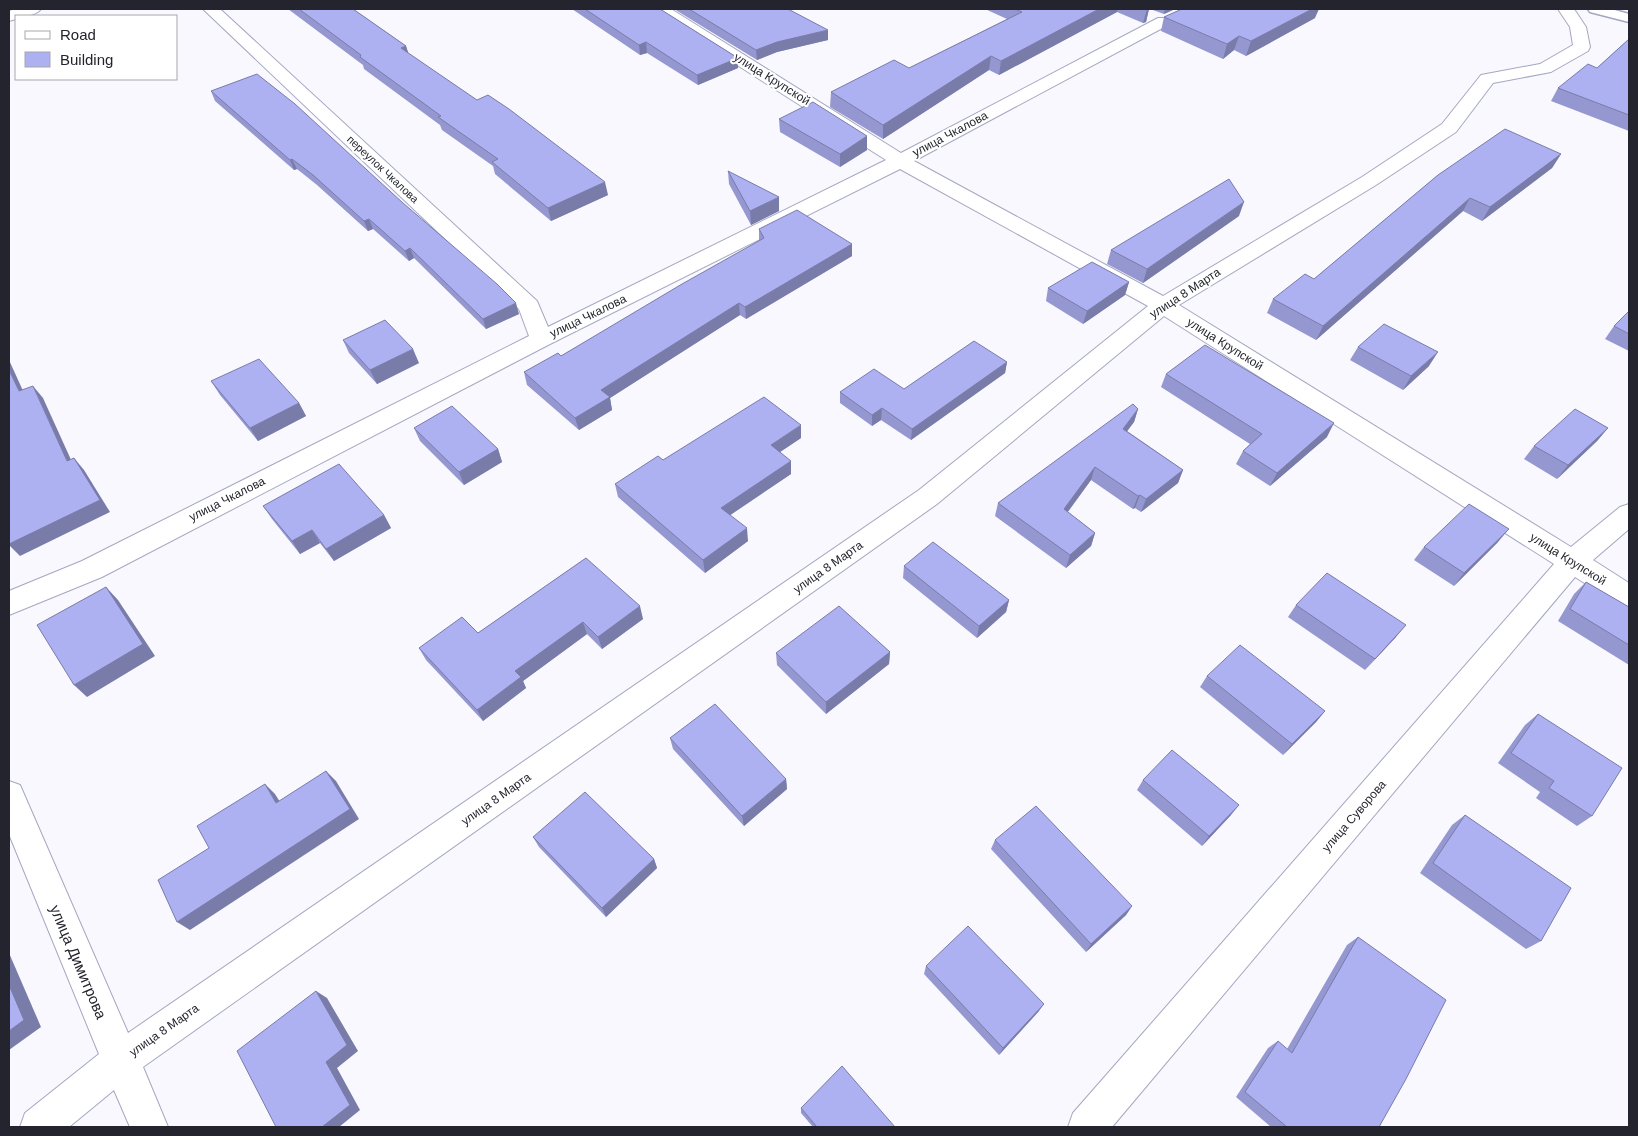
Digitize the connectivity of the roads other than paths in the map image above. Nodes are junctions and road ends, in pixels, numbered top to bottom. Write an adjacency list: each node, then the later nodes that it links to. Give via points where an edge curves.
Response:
1 (33, 9): 6 (street)
2 (211, 9): 11 (street, переулок Чкалова, via 529,306)
3 (660, 9): 9 (street, улица Крупской)
4 (1566, 9): 10 (street, улица 8 Марта, via 1578,27 1582,47 1545,68 1487,79 1449,128)
5 (1595, 9): 8 (lane)
6 (9, 16)
7 (1162, 17): 9 (street, улица Чкалова)
8 (1629, 18)
9 (900, 161): 10 (street, улица Крупской); 11 (street, улица Чкалова)
10 (1163, 305): 13 (street, улица Крупской); 17 (street, улица 8 Марта, via 928,497)
11 (542, 339): 15 (street, улица Чкалова, via 92,569)
12 (1629, 514): 13 (street, улица Суворова)
13 (1572, 562): 14 (street, улица Крупской); 20 (street, улица Суворова)
14 (1629, 598)
15 (9, 603)
16 (9, 796): 17 (street, улица Димитрова)
17 (120, 1061): 18 (street, улица 8 Марта); 19 (street, улица Димитрова)
18 (40, 1127)
19 (148, 1127)
20 (1087, 1127)

